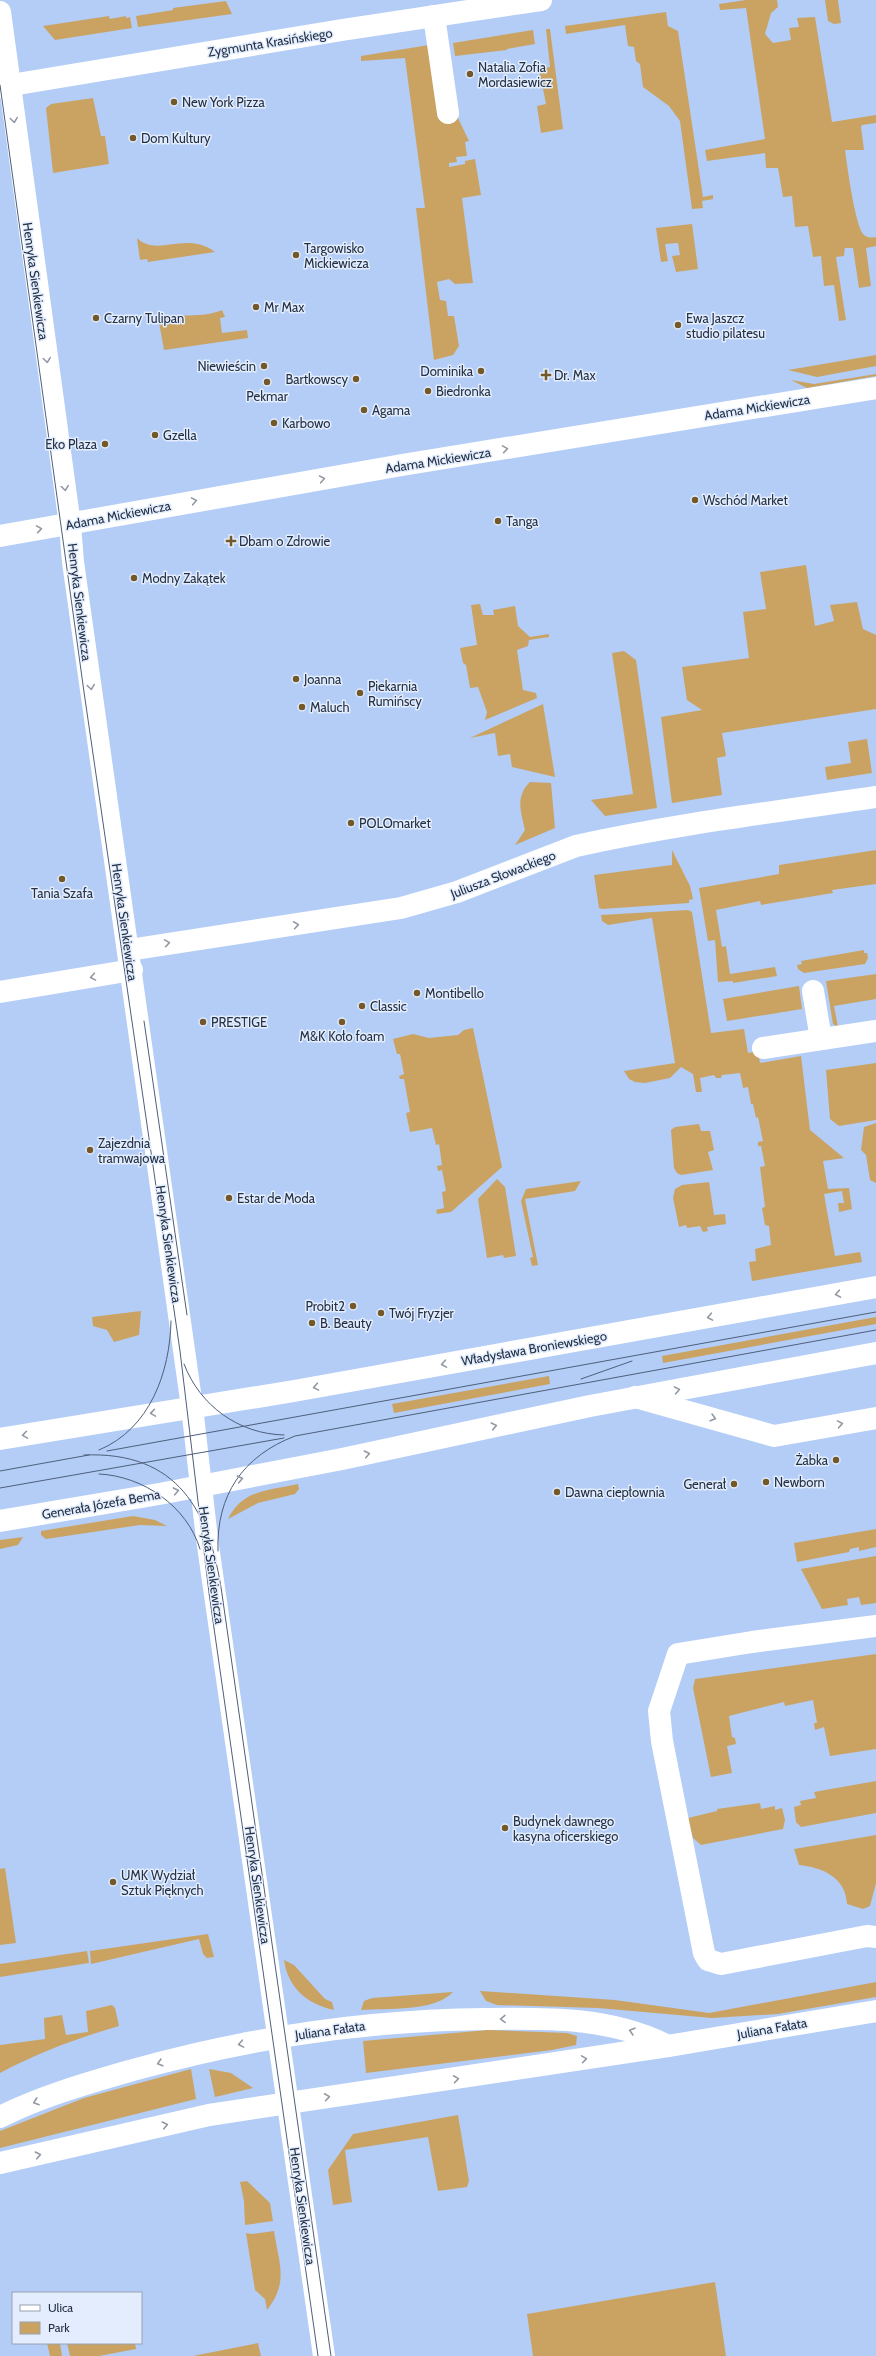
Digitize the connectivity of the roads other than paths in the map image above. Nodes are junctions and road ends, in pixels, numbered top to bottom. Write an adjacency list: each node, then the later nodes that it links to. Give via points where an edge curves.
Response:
1 (541, 0): 3 (street, Zygmunta Krasińskiego)
2 (0, 12): 4 (street, Henryka Sienkiewicza)
3 (434, 16): 4 (street, Zygmunta Krasińskiego); 5 (street)
4 (5, 86): 7 (street, Henryka Sienkiewicza, one-way to 7)
5 (448, 113)
6 (876, 388): 7 (street, Adama Mickiewicza, one-way to 6, via 129,512)
7 (70, 525): 8 (street, Adama Mickiewicza, one-way to 7); 10 (street, Henryka Sienkiewicza, one-way to 10, via 74,570)
8 (0, 536)
9 (876, 797): 10 (street, Juliusza Słowackiego, one-way to 9, via 401,908 444,896 595,841 684,825)
10 (130, 960): 12 (street, Juliusza Słowackiego, one-way to 12); 19 (street, Henryka Sienkiewicza)
11 (813, 991): 14 (street)
12 (0, 992)
13 (876, 1031): 14 (street)
14 (821, 1039): 15 (street)
15 (763, 1048)
16 (876, 1287): 19 (street, Władysława Broniewskiego, one-way to 19)
17 (876, 1353): 18 (street, one-way to 17)
18 (635, 1397): 20 (street, one-way to 20, via 774,1436); 22 (street, one-way to 18)
19 (192, 1407): 21 (street, one-way to 21); 22 (street, Henryka Sienkiewicza)
20 (876, 1418)
21 (0, 1439)
22 (201, 1486): 23 (street, Generała Józefa Bema, one-way to 22); 27 (street, Henryka Sienkiewicza)
23 (0, 1521)
24 (876, 1626): 25 (street, via 678,1654 659,1711 662,1741 685,1858 704,1953 708,1960 721,1964 867,1936)
25 (876, 1937)
26 (876, 2011): 28 (street, Juliana Fałata)
27 (279, 2037): 28 (street, Juliana Fałata, one-way to 27, via 634,2031 596,2023 555,2019 438,2020 348,2026); 29 (street, Henryka Sienkiewicza); 30 (street, Juliana Fałata, one-way to 30, via 197,2052 109,2077 19,2107)
28 (668, 2046): 29 (street, Juliana Fałata, one-way to 28)
29 (288, 2103): 31 (street, Juliana Fałata, one-way to 29, via 209,2115); 32 (street, Henryka Sienkiewicza)
30 (0, 2117)
31 (0, 2163)
32 (324, 2356)

